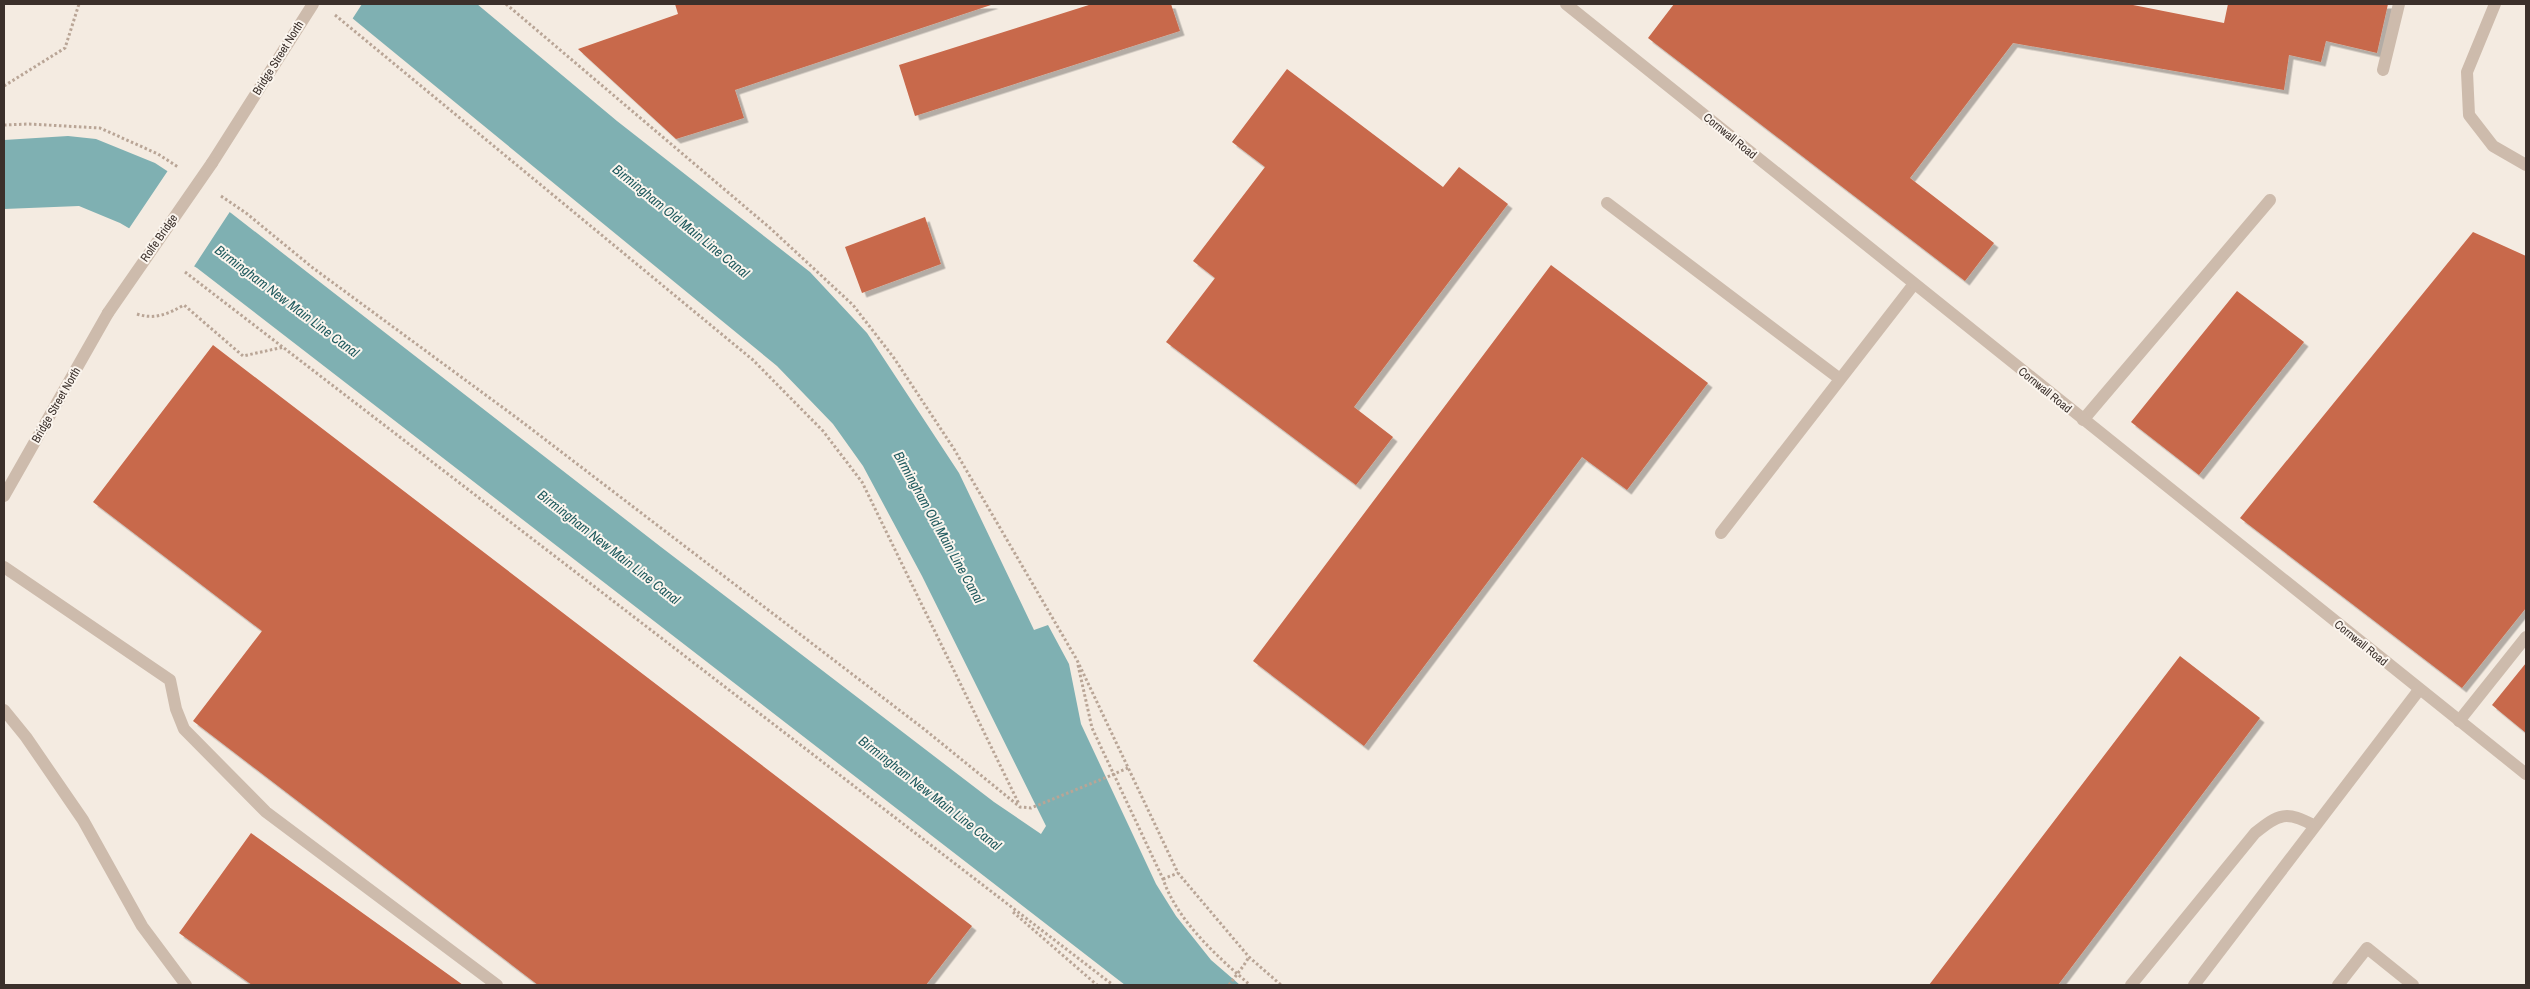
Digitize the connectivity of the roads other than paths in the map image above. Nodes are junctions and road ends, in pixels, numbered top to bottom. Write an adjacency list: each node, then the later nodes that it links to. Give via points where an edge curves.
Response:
1 (313, 4): 6 (street, Bridge Street North)
2 (1566, 4): 10 (street, Cornwall Road)
3 (2399, 4): 5 (street)
4 (2495, 4): 7 (street, via 2467,72 2469,115 2493,146)
5 (2383, 70)
6 (212, 163): 11 (street, Rolfe Bridge, bridge)
7 (2526, 165)
8 (2270, 200): 13 (street)
9 (1607, 203): 12 (street)
10 (1914, 284): 12 (street); 13 (street, Cornwall Road)
11 (110, 309): 14 (street, Bridge Street North)
12 (1840, 379): 15 (street)
13 (2083, 420): 18 (street, Cornwall Road)
14 (4, 496)
15 (1721, 533)
16 (4, 567): 24 (street, via 170,680 184,729 266,812)
17 (2526, 637): 20 (street)
18 (2419, 690): 20 (street, Cornwall Road); 22 (street)
19 (4, 710): 23 (street, via 83,820 142,926)
20 (2459, 721): 21 (street, Cornwall Road)
21 (2526, 774)
22 (2315, 826): 25 (street, via 2288,815 2275,818 2255,833); 26 (street)
23 (186, 985)
24 (497, 985)
25 (2131, 985)
26 (2194, 985)
27 (2338, 985): 28 (street, via 2367,948)
28 (2413, 985)

